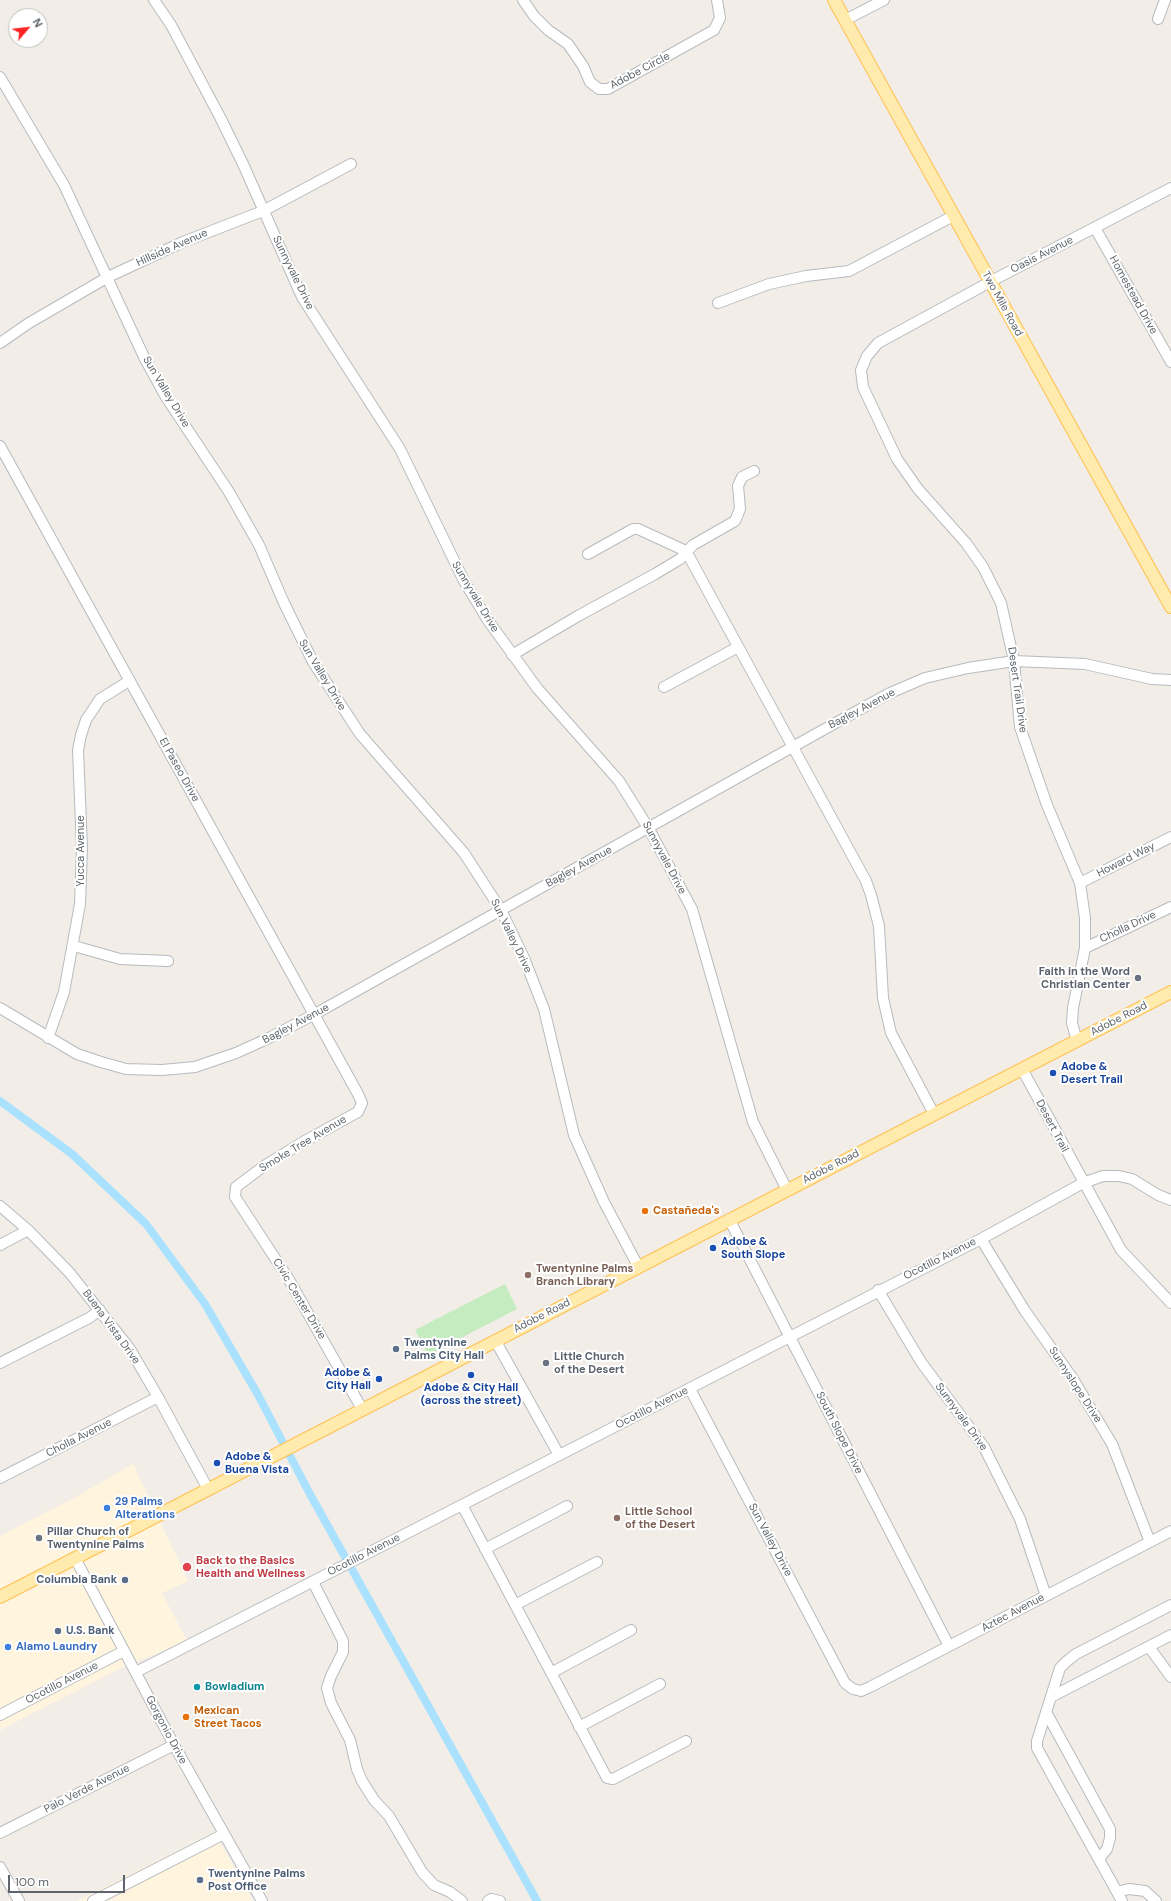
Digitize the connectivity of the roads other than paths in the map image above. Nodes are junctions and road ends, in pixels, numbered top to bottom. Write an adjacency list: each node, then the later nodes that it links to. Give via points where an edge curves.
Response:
1 (154, 0): 12 (street, Sunnyvale Drive, via 196,70 243,164)
2 (523, 0): 3 (street, Adobe Circle, via 548,30 568,44 590,82 599,89 608,89 714,30 720,18)
3 (717, 0)
4 (834, 0): 8 (main road, Two Mile Road)
5 (884, 0): 8 (street)
6 (1165, 0): 7 (street)
7 (1158, 19)
8 (845, 20): 13 (main road, Two Mile Road)
9 (0, 77): 15 (street, Sun Valley Drive, via 64,185)
10 (350, 164): 12 (street, Hillside Avenue)
11 (1171, 188): 14 (street, Oasis Avenue)
12 (263, 211): 15 (street, Hillside Avenue, via 183,242); 27 (street, Sunnyvale Drive, via 302,297 400,449 464,581)
13 (953, 216): 16 (main road, Two Mile Road); 17 (street, via 849,271 769,284)
14 (1095, 228): 16 (street, Oasis Avenue); 19 (street, Homestead Drive)
15 (108, 277): 18 (street, Hillside Avenue, via 49,310); 37 (street, Sun Valley Drive, via 155,377 229,492 259,545 313,662 360,734 464,853)
16 (990, 282): 20 (street, Oasis Avenue, via 878,343); 25 (main road, Two Mile Road)
17 (718, 303)
18 (0, 343)
19 (1171, 362)
20 (860, 370): 28 (street, Desert Trail Drive, via 863,386 897,459 918,489 966,543 982,567 1001,603)
21 (0, 446): 30 (street, El Paseo Drive)
22 (754, 471): 23 (street, via 742,477 738,486 740,509 735,521)
23 (686, 550): 24 (street, via 633,529); 26 (street); 27 (street, via 680,559)
24 (588, 554)
25 (1171, 607)
26 (738, 647): 31 (street); 32 (street)
27 (512, 656): 33 (street, Sunnyvale Drive, via 562,719 604,762)
28 (1014, 661): 29 (street, Bagley Avenue, via 1085,664 1152,680); 32 (street, Bagley Avenue, via 925,678 890,693); 35 (street, Desert Trail Drive, via 1020,727 1047,805)
29 (1171, 680)
30 (129, 681): 38 (street, Yucca Avenue, via 100,700 86,720 81,735 78,750 82,873); 43 (street, El Paseo Drive)
31 (664, 687)
32 (793, 747): 33 (street, Bagley Avenue); 48 (street, via 872,895 879,926 886,1016 891,1033)
33 (649, 829): 37 (street, Bagley Avenue); 50 (street, Sunnyvale Drive, via 692,910 753,1122)
34 (1171, 837): 35 (street, Howard Way)
35 (1080, 883): 39 (street, Desert Trail Drive, via 1085,918)
36 (1171, 907): 39 (street, Cholla Drive)
37 (501, 910): 43 (street, Bagley Avenue); 58 (street, Sun Valley Drive, via 544,1009 574,1135 604,1202)
38 (74, 946): 40 (street, via 120,959); 44 (street, Yucca Avenue, via 64,992)
39 (1085, 948): 45 (street, Desert Trail Drive, via 1073,1008 1072,1023)
40 (168, 961)
41 (1171, 992): 45 (main road, Adobe Road)
42 (0, 1008): 44 (street, Bagley Avenue)
43 (315, 1014): 44 (street, Bagley Avenue, via 236,1053 196,1067 162,1070 126,1069 77,1054); 47 (street, El Paseo Drive)
44 (48, 1038)
45 (1077, 1040): 46 (main road, Adobe Road)
46 (1022, 1069): 48 (main road, Adobe Road); 49 (street, Desert Trail)
47 (358, 1094): 51 (street, Smoke Tree Avenue, via 362,1102 358,1112 264,1166 241,1182)
48 (934, 1114): 50 (main road, Adobe Road)
49 (1083, 1183): 52 (street, Ocotillo Avenue, via 1103,1176 1119,1176 1132,1179); 56 (street, Ocotillo Avenue); 60 (street, via 1121,1250)
50 (787, 1190): 54 (main road, Adobe Road)
51 (235, 1191): 67 (street, Civic Center Drive, via 239,1205 288,1278)
52 (1171, 1200)
53 (0, 1206): 55 (street, Buena Vista Drive)
54 (729, 1220): 58 (main road, Adobe Road); 62 (street, South Slope Drive)
55 (28, 1230): 57 (street); 61 (street, Buena Vista Drive, via 69,1272)
56 (981, 1239): 59 (street, Ocotillo Avenue); 74 (street, Sunnyslope Drive, via 1025,1311 1073,1379 1112,1444)
57 (0, 1245)
58 (638, 1266): 63 (main road, Adobe Road)
59 (878, 1290): 62 (street, Ocotillo Avenue); 80 (street, Sunnyvale Drive, via 921,1362 984,1447 1020,1519)
60 (1171, 1302)
61 (100, 1310): 64 (street); 66 (street, Buena Vista Drive, via 130,1349)
62 (789, 1336): 65 (street, Ocotillo Avenue); 85 (street, South Slope Drive)
63 (495, 1340): 67 (main road, Adobe Road); 68 (street)
64 (0, 1363)
65 (690, 1389): 68 (street, Ocotillo Avenue); 92 (street, Sun Valley Drive, via 845,1683)
66 (158, 1397): 69 (street, Cholla Avenue); 70 (street, Buena Vista Drive)
67 (362, 1409): 70 (main road, Adobe Road)
68 (559, 1455): 71 (street, Ocotillo Avenue)
69 (0, 1478)
70 (208, 1488): 76 (main road, Adobe Road)
71 (462, 1505): 75 (street); 78 (street, Ocotillo Avenue)
72 (568, 1506): 75 (street)
73 (1171, 1531): 74 (street, Aztec Avenue)
74 (1150, 1542): 80 (street, Aztec Avenue)
75 (486, 1549): 81 (street)
76 (74, 1558): 79 (main road, Adobe Road); 87 (street, Gorgonio Drive)
77 (597, 1562): 81 (street)
78 (313, 1582): 88 (street, Ocotillo Avenue); 107 (street, via 343,1641 343,1652 327,1688 331,1703 350,1740 362,1780 374,1800 389,1816 422,1872 434,1885)
79 (0, 1596)
80 (1046, 1596): 85 (street, Aztec Avenue)
81 (515, 1605): 89 (street)
82 (1171, 1605): 93 (street, via 1076,1654 1060,1668)
83 (631, 1630): 89 (street)
84 (1171, 1635): 86 (street)
85 (949, 1646): 92 (street, Aztec Avenue, via 870,1687 861,1691)
86 (1149, 1647): 90 (street); 93 (street)
87 (124, 1651): 88 (street, Gorgonio Drive); 95 (street, Ocotillo Avenue)
88 (136, 1672): 98 (street, Gorgonio Drive)
89 (551, 1673): 96 (street)
90 (1171, 1677)
91 (660, 1684): 96 (street)
92 (853, 1689)
93 (1051, 1697): 94 (street)
94 (1046, 1712): 101 (street, via 1037,1748); 101 (street, via 1110,1829 1107,1849)
95 (0, 1715)
96 (579, 1727): 97 (street, via 607,1778 613,1778)
97 (686, 1741)
98 (174, 1745): 99 (street, Palo Verde Avenue); 100 (street, Gorgonio Drive)
99 (0, 1833)
100 (224, 1834): 105 (street); 106 (street, Gorgonio Drive)
101 (1099, 1859): 103 (street)
102 (0, 1867): 104 (street)
103 (1120, 1897): 108 (street, via 1129,1889 1145,1891)
104 (19, 1901)
105 (92, 1901)
106 (262, 1901)
107 (462, 1901)
108 (1156, 1901)

